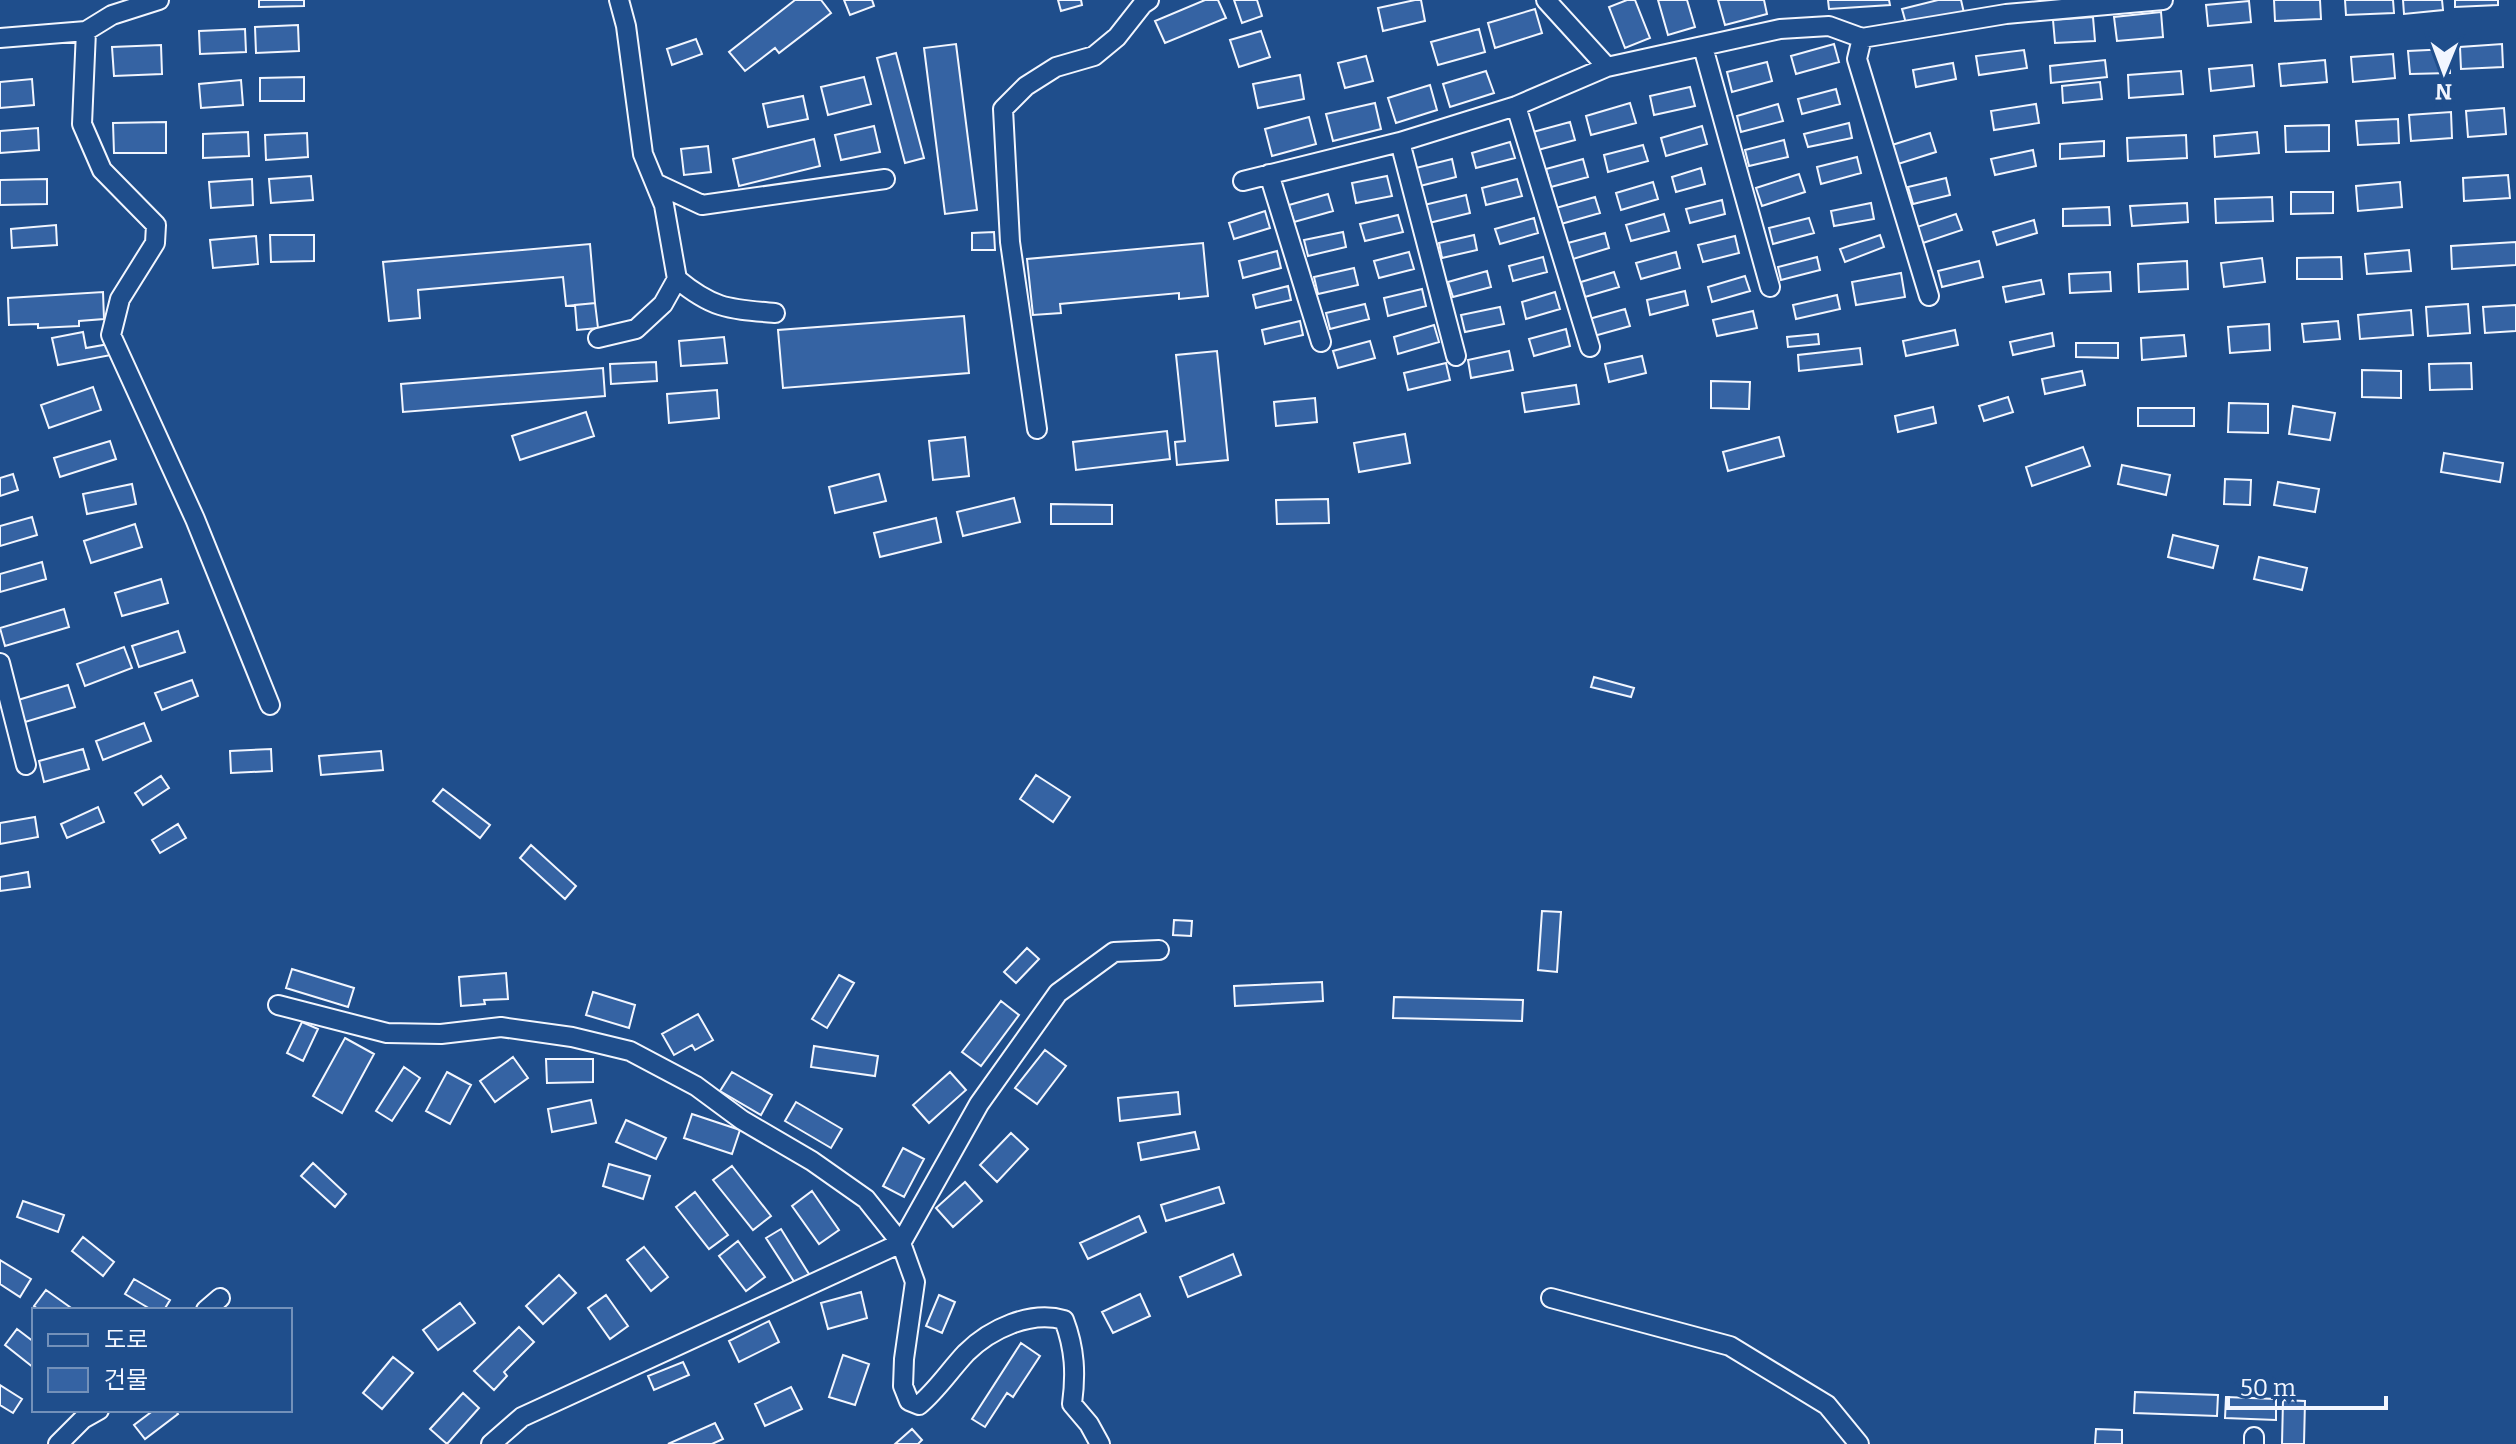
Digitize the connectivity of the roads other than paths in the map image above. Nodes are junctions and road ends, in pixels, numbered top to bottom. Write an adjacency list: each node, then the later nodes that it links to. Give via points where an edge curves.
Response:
1 (159, 0): 6 (street, via 112,15)
2 (619, 0): 16 (street, via 643,154)
3 (1149, 0): 25 (street, via 1094,56 1056,67 1003,109 1010,242)
4 (1546, 0): 10 (street)
5 (2163, 0): 8 (street, via 2006,14)
6 (86, 31): 7 (street); 27 (street, via 82,124 102,170 156,225 155,243 120,299 111,335 195,519)
7 (0, 38)
8 (1862, 38): 9 (street, via 1829,26 1780,29); 19 (street, via 1857,59)
9 (1703, 47): 10 (street); 18 (street)
10 (1607, 67): 11 (street)
11 (1516, 106): 12 (street); 23 (street)
12 (1400, 142): 13 (street); 24 (street)
13 (1269, 174): 15 (street); 22 (street)
14 (885, 179): 16 (street, via 702,205)
15 (1243, 181)
16 (655, 183): 17 (street, via 668,221)
17 (677, 279): 20 (street, via 700,299 727,309); 21 (street, via 663,304 636,329)
18 (1770, 287)
19 (1929, 296)
20 (775, 313)
21 (598, 338)
22 (1321, 342)
23 (1590, 347)
24 (1456, 356)
25 (1037, 429)
26 (0, 663): 28 (street)
27 (270, 705)
28 (26, 765)
29 (1159, 950): 31 (street, via 1114,952 1058,993 979,1104)
30 (278, 1005): 31 (street, via 387,1033 501,1027 630,1051 696,1086 866,1199)
31 (901, 1243): 35 (street, via 522,1417); 36 (street, via 915,1282 904,1359 903,1386 909,1401 919,1405 931,1396 968,1351 1009,1324 1048,1316 1064,1320 1075,1358 1072,1404)
32 (1551, 1298): 37 (street, via 1730,1346 1827,1405)
33 (95, 1412): 34 (street)
34 (58, 1444)
35 (491, 1444)
36 (1100, 1444)
37 (1859, 1444)

